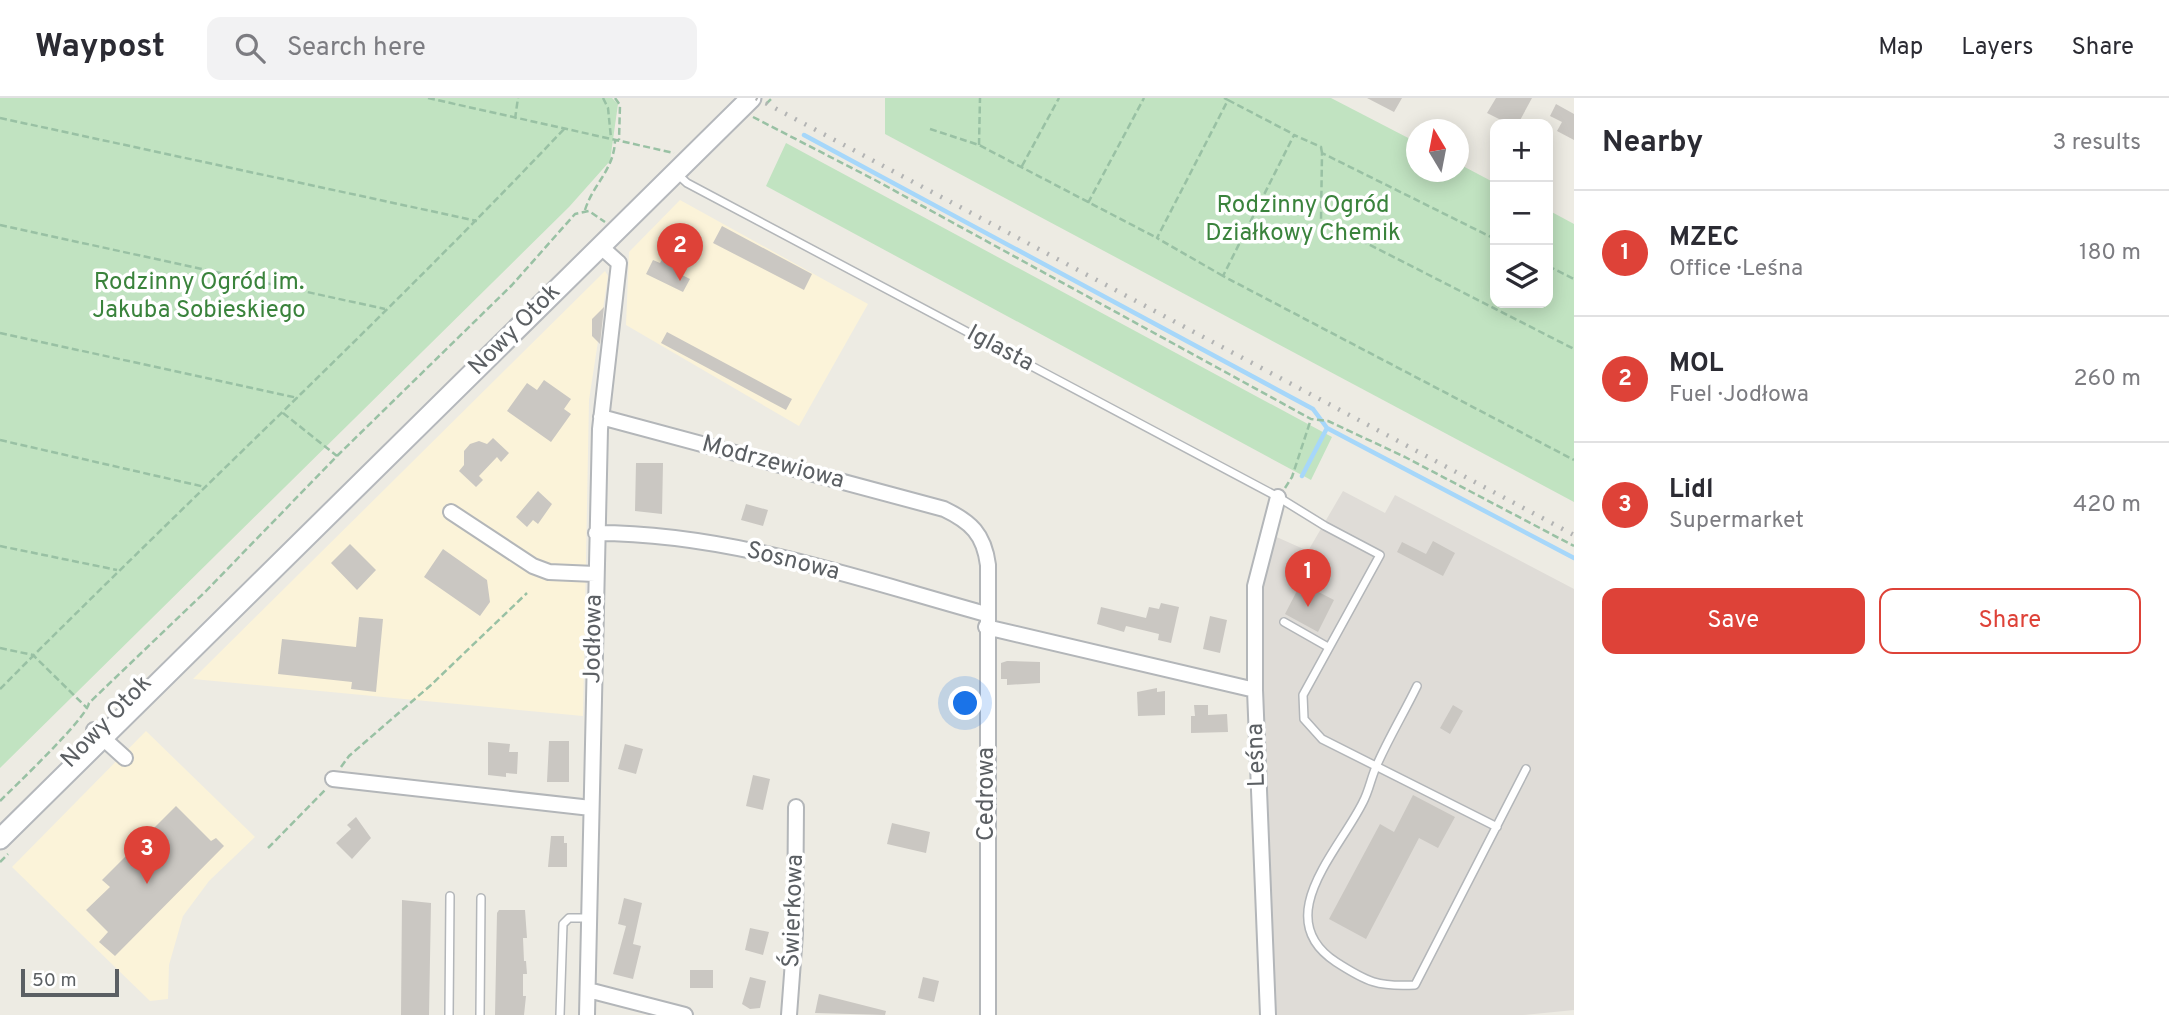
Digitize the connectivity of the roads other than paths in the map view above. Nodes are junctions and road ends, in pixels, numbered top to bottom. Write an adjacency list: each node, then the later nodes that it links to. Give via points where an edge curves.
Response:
1 (752, 107): 2 (main road, Nowy Otok)
2 (681, 167): 3 (main road, Nowy Otok); 5 (lane, Iglasta, via 687,183)
3 (600, 246): 4 (street, Jodłowa, via 619,263); 15 (main road, Nowy Otok, via 438,412)
4 (601, 417): 6 (street, Modrzewiowa); 8 (street, Jodłowa)
5 (1279, 497): 12 (lane, Iglasta, via 1380,555); 14 (street, Leśna, via 1255,586)
6 (944, 509): 10 (street, Cedrowa, via 981,535 988,565)
7 (451, 512): 9 (street, via 533,566 549,572)
8 (596, 533): 9 (street, Jodłowa); 10 (street, Sosnowa, via 697,539 818,567)
9 (595, 574): 21 (street, Jodłowa)
10 (986, 620): 14 (street, Sosnowa); 34 (street, Cedrowa)
11 (1284, 622): 12 (lane)
12 (1328, 647): 17 (lane, via 1303,695 1304,719 1322,738)
13 (1417, 686): 17 (lane)
14 (1255, 690): 35 (street, Leśna)
15 (99, 734): 16 (street); 23 (main road, Nowy Otok)
16 (125, 758)
17 (1376, 766): 22 (lane); 22 (lane, via 1364,801 1312,888 1308,906 1315,946 1365,981 1384,987 1415,985)
18 (1526, 769): 22 (lane)
19 (333, 779): 21 (street)
20 (796, 807): 33 (street, Świerkowa)
21 (590, 808): 26 (street, Jodłowa)
22 (1497, 827)
23 (0, 839)
24 (450, 896): 28 (lane)
25 (481, 898): 29 (lane)
26 (587, 918): 27 (street, Jodłowa); 30 (lane, via 569,918 563,924)
27 (588, 990): 31 (street, Jodłowa); 32 (street)
28 (449, 1015)
29 (480, 1015)
30 (560, 1015)
31 (587, 1015)
32 (685, 1015)
33 (789, 1015)
34 (988, 1015)
35 (1268, 1015)

